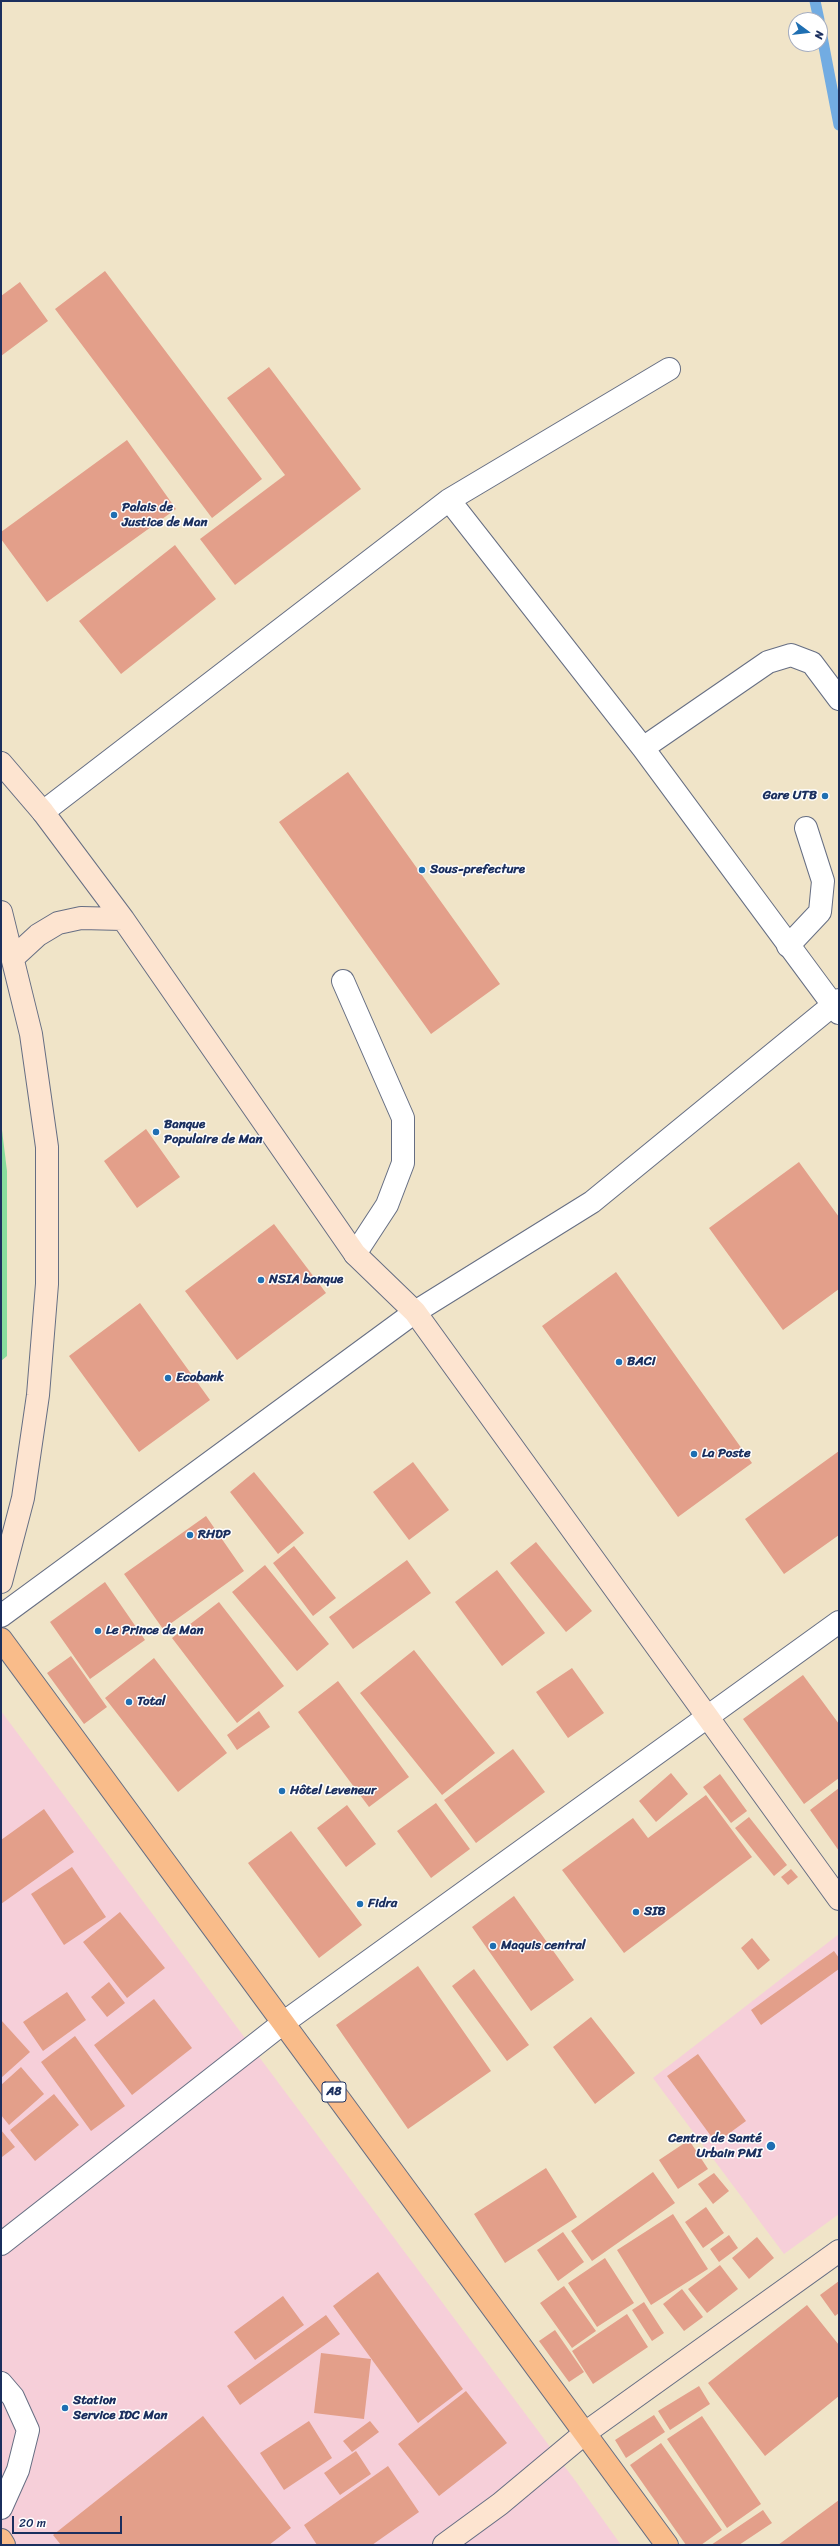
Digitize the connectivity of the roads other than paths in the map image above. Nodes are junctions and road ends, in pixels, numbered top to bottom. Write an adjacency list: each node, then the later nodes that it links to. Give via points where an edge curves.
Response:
1 (669, 369): 2 (street)
2 (449, 500): 4 (street); 6 (street)
3 (839, 699): 4 (street, via 812,663 791,655 768,662)
4 (643, 748): 10 (street)
5 (1, 763): 6 (street)
6 (43, 812): 9 (street)
7 (806, 828): 10 (street, via 824,881 820,912)
8 (1, 912): 11 (street)
9 (123, 919): 11 (street, via 81,918 58,923 38,935); 14 (street)
10 (788, 946): 13 (street)
11 (13, 958): 16 (street, via 31,1034 47,1147 47,1284 38,1395 23,1498)
12 (343, 981): 14 (street, via 403,1118 403,1162 387,1205)
13 (837, 1006): 15 (street, via 592,1202)
14 (355, 1254): 15 (street)
15 (415, 1312): 17 (street); 20 (street)
16 (1, 1582)
17 (1, 1616)
18 (839, 1622): 20 (street)
19 (1, 1639): 22 (main road, A8)
20 (707, 1718): 21 (street); 22 (street)
21 (839, 1899)
22 (283, 2023): 23 (street); 26 (main road, A8)
23 (1, 2244)
24 (839, 2251): 26 (street)
25 (1, 2383): 27 (street, via 13,2397 28,2430 18,2470)
26 (585, 2433): 28 (street, via 500,2504); 29 (main road, A8)
27 (1, 2508)
28 (444, 2545)
29 (667, 2545)

